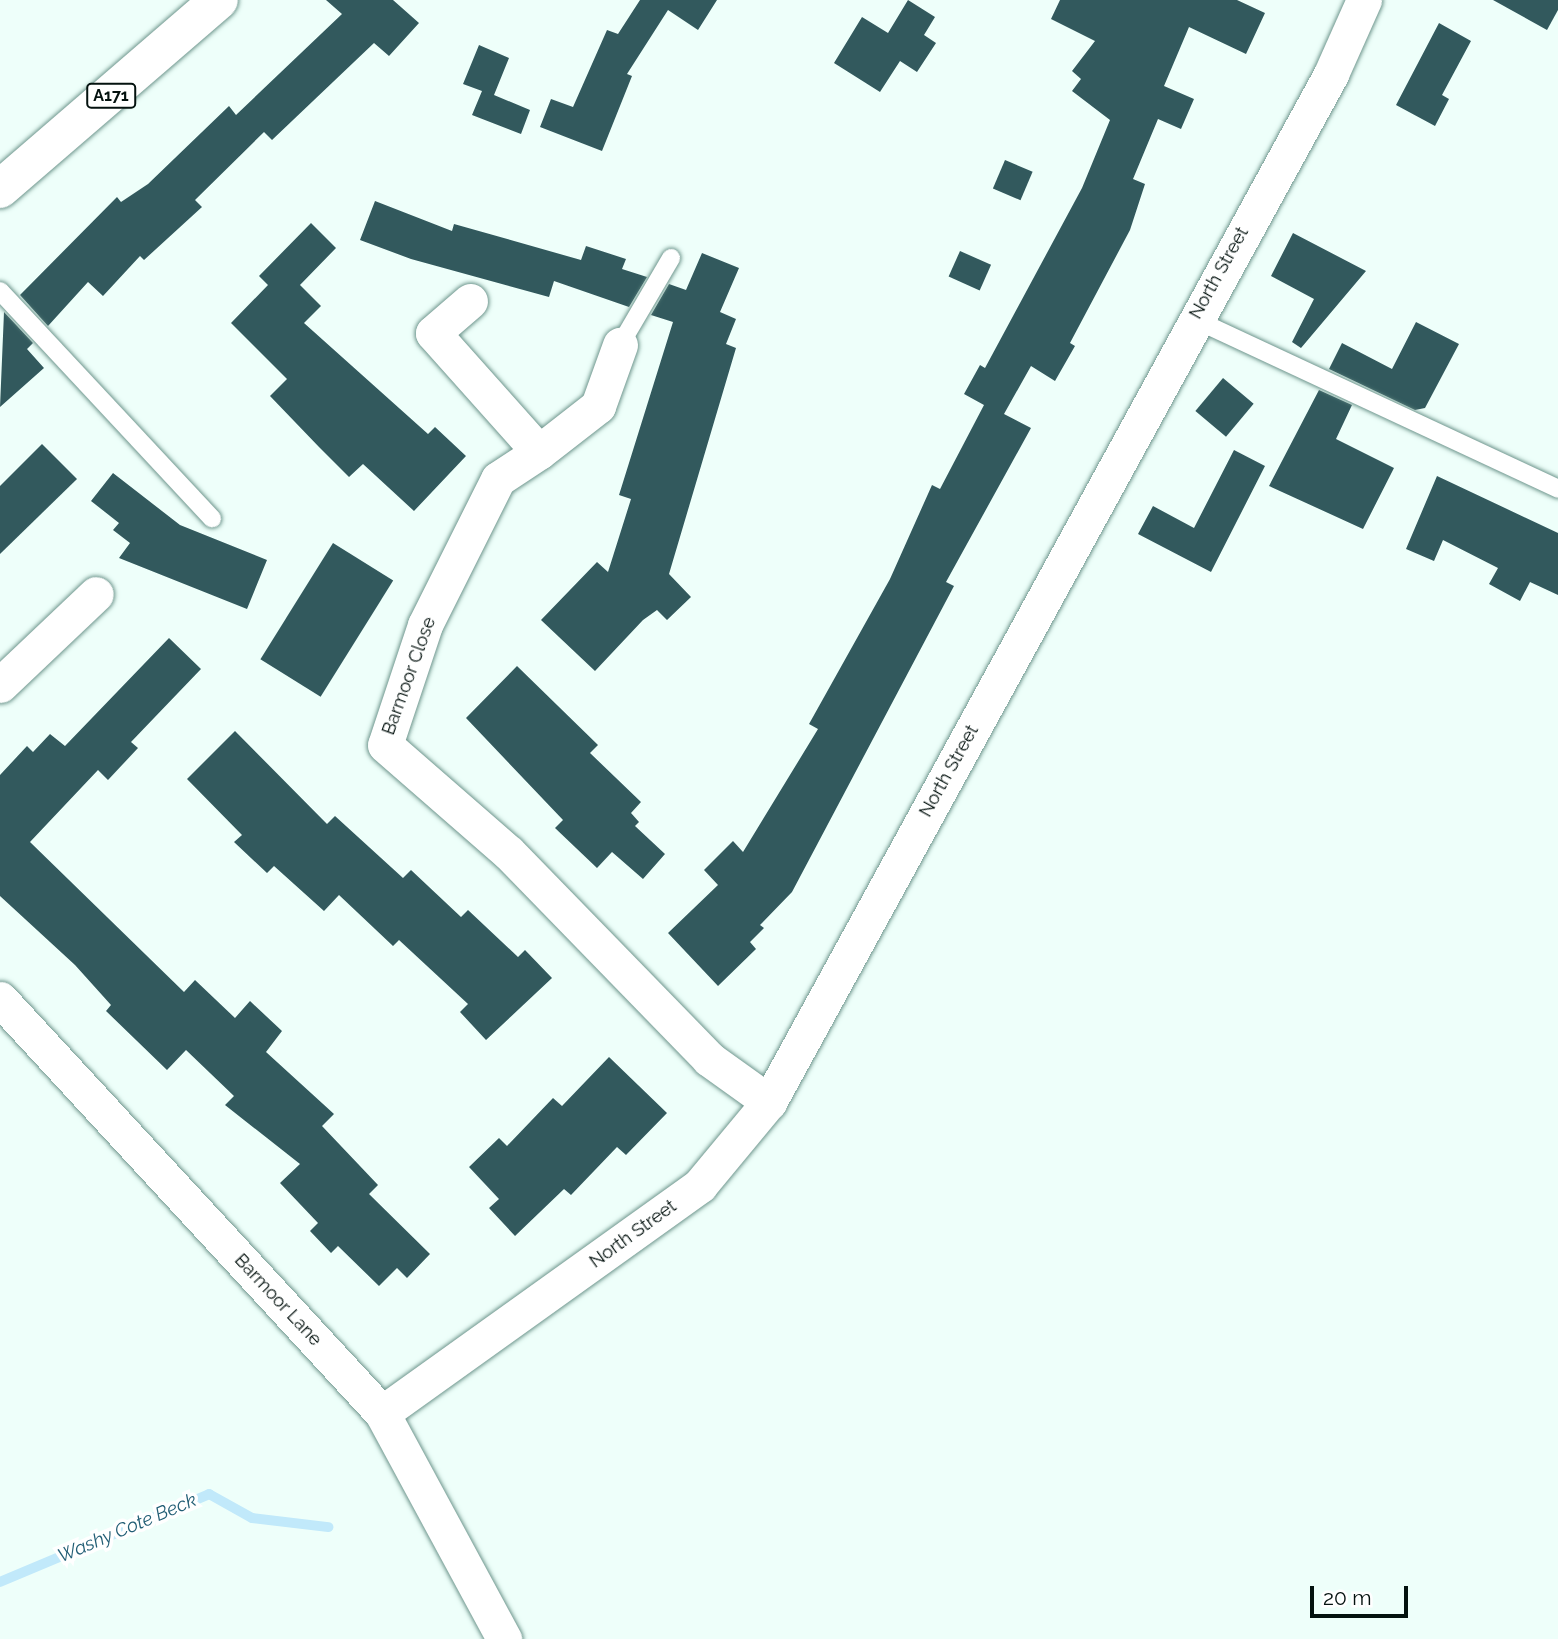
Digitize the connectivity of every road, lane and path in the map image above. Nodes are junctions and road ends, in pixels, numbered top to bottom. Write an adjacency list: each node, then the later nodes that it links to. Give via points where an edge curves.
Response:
1 (219, 0): 3 (highway, A171)
2 (1364, 0): 7 (street, North Street, via 1331,74)
3 (0, 190)
4 (671, 258): 8 (lane)
5 (0, 291): 11 (lane)
6 (470, 300): 9 (street, via 433,332)
7 (1194, 319): 10 (lane); 15 (street, North Street)
8 (620, 345): 9 (street, via 597,406)
9 (539, 452): 15 (street, Barmoor Close, via 498,479 425,625 385,745 509,853 709,1059)
10 (1558, 489)
11 (212, 518)
12 (96, 594): 13 (street)
13 (0, 685)
14 (0, 999): 16 (street, Barmoor Lane)
15 (769, 1102): 16 (street, North Street, via 700,1185)
16 (382, 1413): 17 (street, Barmoor Lane)
17 (504, 1639)

